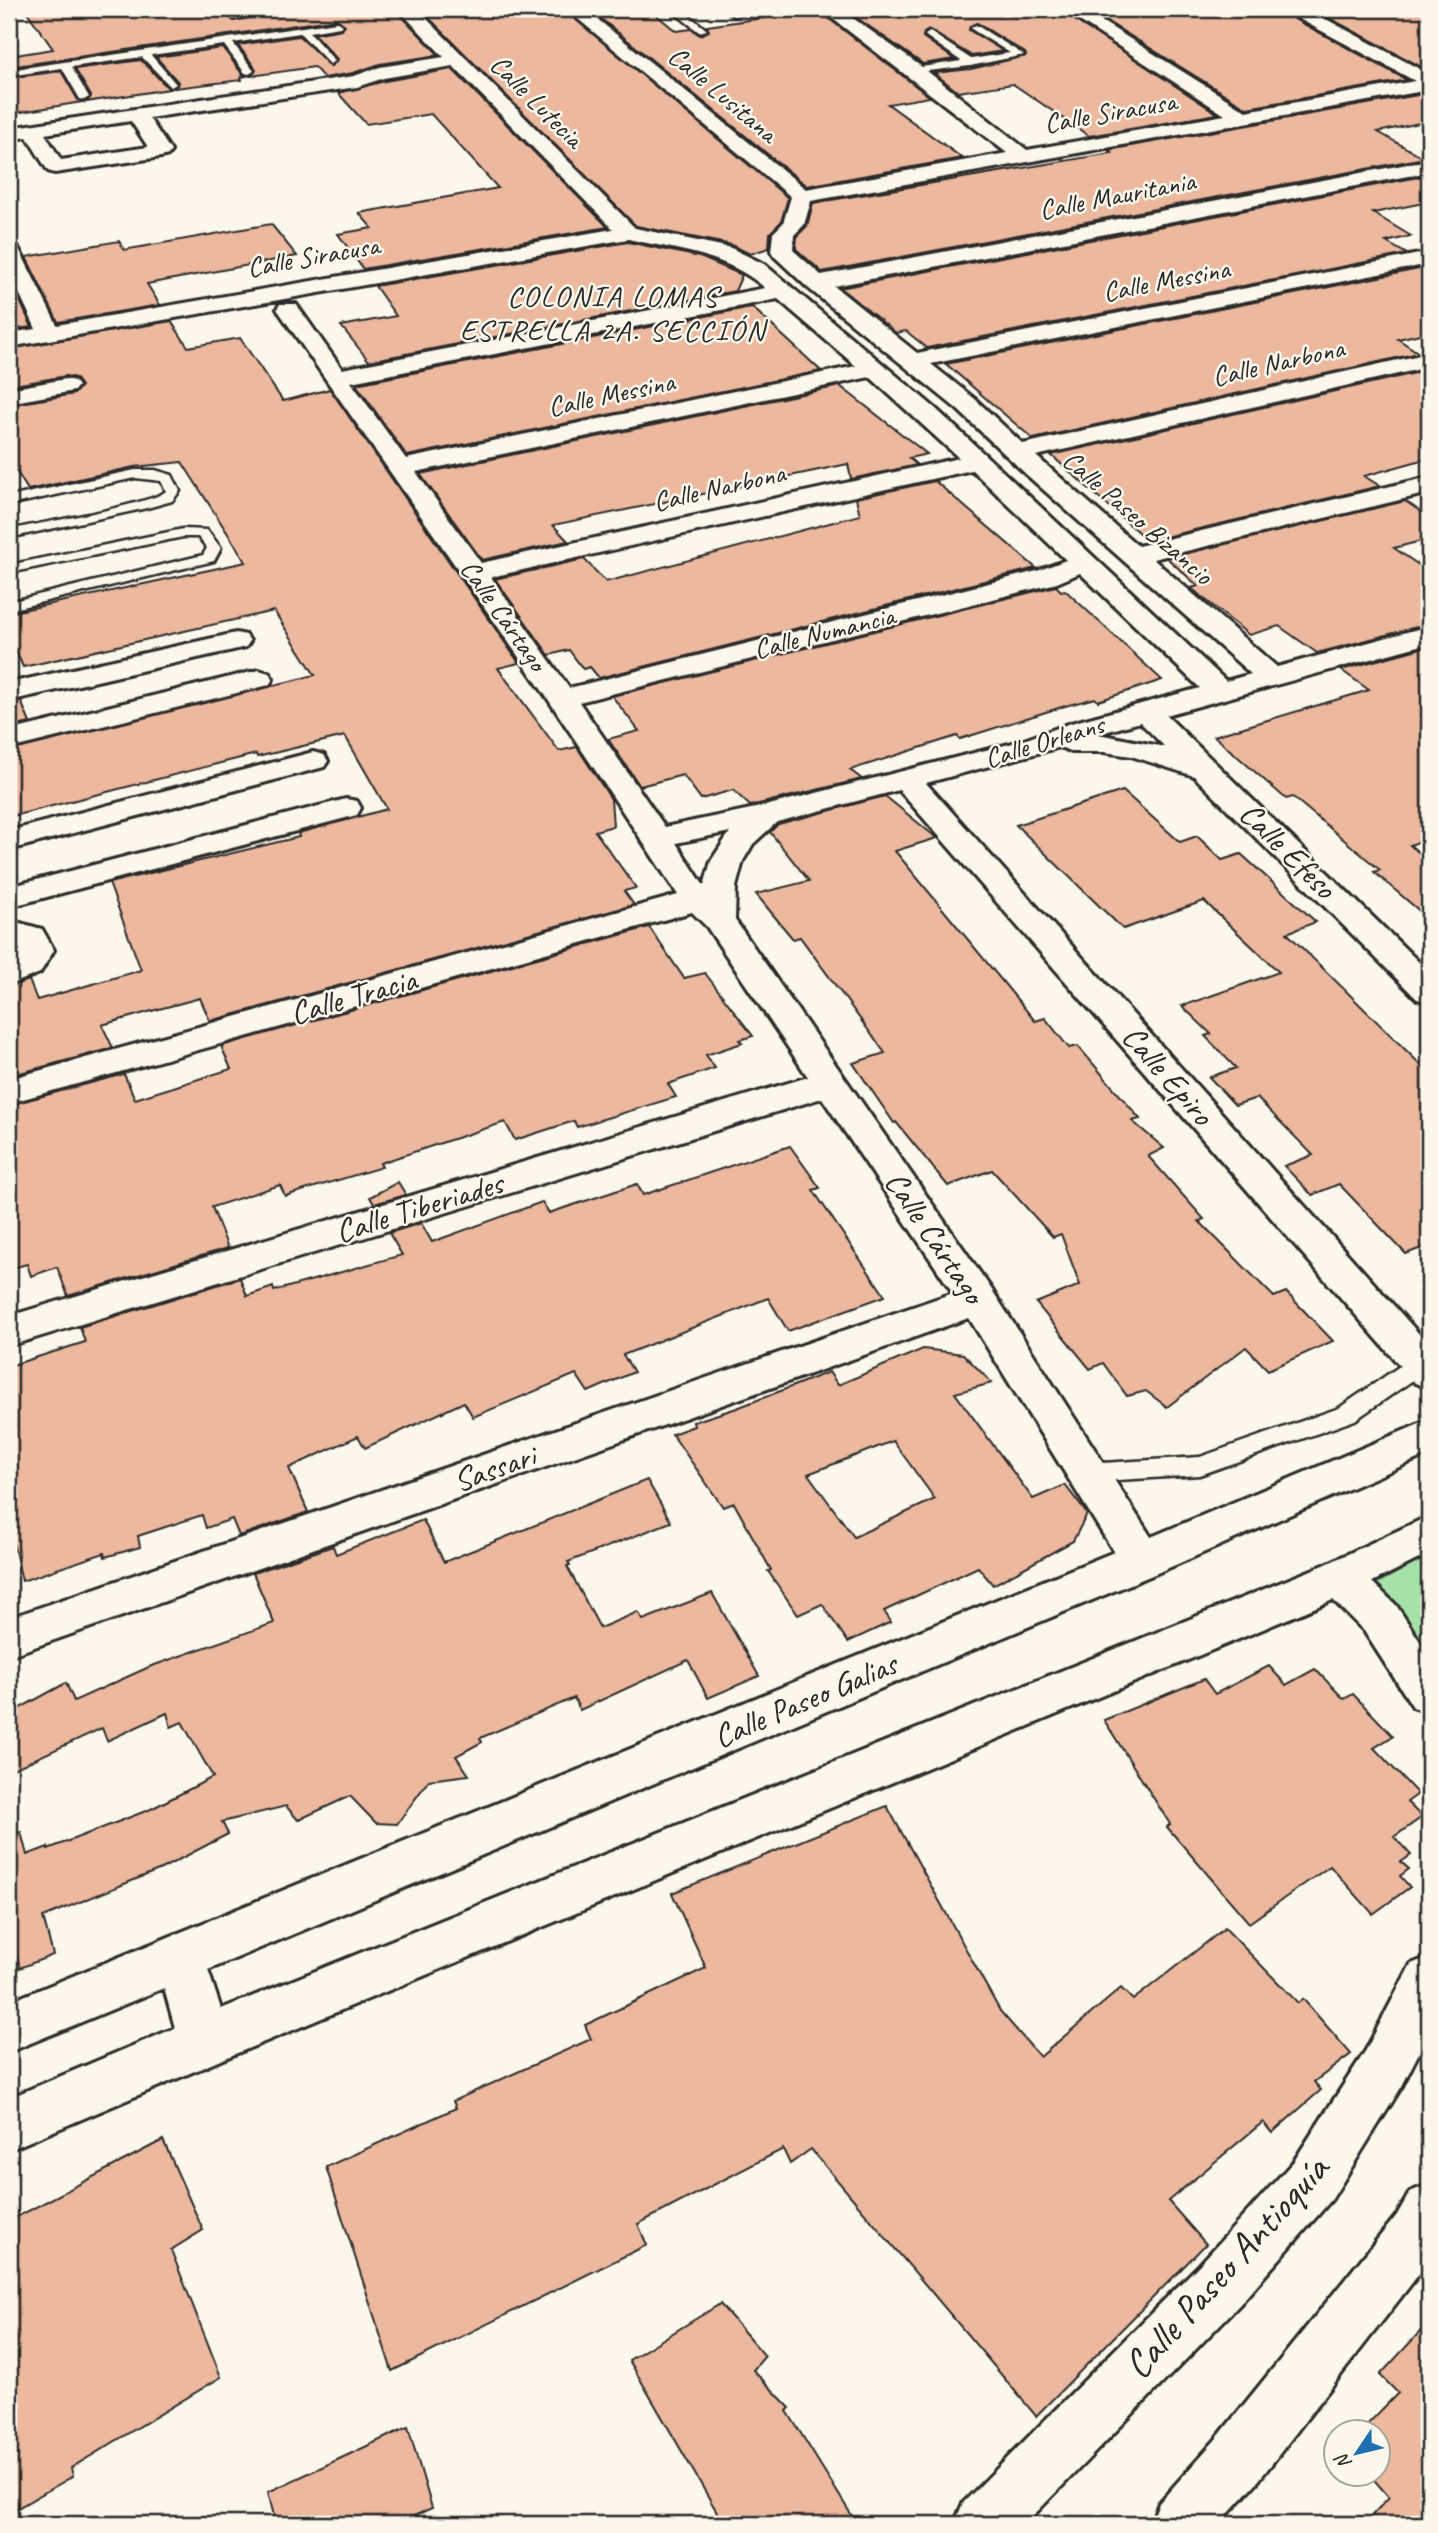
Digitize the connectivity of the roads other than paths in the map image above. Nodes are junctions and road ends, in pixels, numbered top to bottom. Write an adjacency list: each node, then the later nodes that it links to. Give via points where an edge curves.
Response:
1 (276, 9): 8 (lane)
2 (407, 9): 16 (street, Calle Lutecia)
3 (575, 9): 40 (street, Calle Lusitana)
4 (675, 9): 12 (lane)
5 (829, 9): 22 (street)
6 (1070, 9): 31 (street)
7 (1294, 9): 20 (street)
8 (234, 15)
9 (337, 25): 11 (lane)
10 (976, 28): 18 (lane, via 1019,55)
11 (302, 30): 14 (lane); 17 (lane)
12 (702, 30)
13 (930, 35): 18 (lane)
14 (226, 41): 15 (lane); 21 (lane)
15 (144, 53): 19 (lane); 27 (lane)
16 (457, 60): 26 (street); 41 (street, Calle Lutecia)
17 (330, 61)
18 (970, 63): 22 (lane)
19 (65, 65): 24 (lane); 29 (lane)
20 (1405, 67): 23 (street); 25 (street)
21 (249, 71)
22 (915, 71): 38 (street)
23 (1378, 72)
24 (9, 73)
25 (1429, 83): 35 (street, Calle Siracusa)
26 (339, 84): 30 (street); 32 (street)
27 (170, 85)
28 (1243, 96): 31 (street, Calle Siracusa)
29 (84, 97)
30 (240, 99): 33 (street); 34 (street)
31 (1216, 100): 35 (street)
32 (355, 102)
33 (137, 115): 36 (street); 36 (street, via 161,151 55,167)
34 (256, 118)
35 (1244, 118): 38 (street, Calle Siracusa)
36 (32, 130): 37 (street)
37 (9, 134)
38 (1024, 157): 40 (street, Calle Siracusa)
39 (1429, 166): 46 (street, Calle Mauritania)
40 (802, 196): 42 (street, via 793,225)
41 (628, 233): 43 (street, Calle Paseo Bizancio); 51 (street, Calle Siracusa)
42 (766, 238): 43 (street); 46 (street, Calle Paseo Bizancio)
43 (696, 246): 47 (street, Calle Paseo Bizancio, via 747,263)
44 (9, 251): 48 (street)
45 (1429, 258): 53 (street, Calle Messina)
46 (816, 283): 53 (street, Calle Paseo Bizancio)
47 (783, 290): 55 (street, Calle Paseo Bizancio); 56 (street)
48 (35, 299): 49 (street); 51 (street)
49 (9, 304)
50 (288, 309): 56 (street, Calle Cártago)
51 (49, 333): 52 (street, Calle Siracusa)
52 (9, 340)
53 (914, 360): 59 (street, Calle Paseo Bizancio)
54 (1429, 360): 61 (street, Calle Narbona)
55 (875, 369): 60 (street, Calle Paseo Bizancio); 63 (street, Calle Messina)
56 (335, 379): 63 (street, Calle Cártago)
57 (66, 386): 58 (street)
58 (9, 396)
59 (966, 404): 60 (street); 61 (street, Calle Paseo Bizancio)
60 (926, 413): 62 (street, Calle Paseo Bizancio)
61 (1018, 453): 67 (street, Calle Paseo Bizancio)
62 (977, 461): 68 (street, Calle Paseo Bizancio); 70 (street, Calle Narbona)
63 (400, 468): 70 (street, Calle Cártago)
64 (1429, 485): 67 (street)
65 (9, 501): 66 (lane, via 135,474 167,478 173,491 155,502)
66 (9, 534)
67 (1135, 555): 74 (street, Calle Paseo Bizancio)
68 (1085, 562): 76 (street, Calle Paseo Bizancio); 78 (street, Calle Numancia, via 1047,577)
69 (9, 569): 71 (lane, via 183,533 202,533 214,548 209,558 180,567)
70 (474, 573): 78 (street, Calle Cártago)
71 (9, 606)
72 (1429, 634): 74 (street, Calle Orleans)
73 (236, 641): 77 (street)
74 (1270, 676): 76 (street, Calle Orleans)
75 (259, 679): 80 (street)
76 (1219, 690): 79 (street, Calle Orleans)
77 (9, 692)
78 (562, 698): 87 (street, Calle Cártago)
79 (1145, 711): 81 (street, Calle Orleans); 83 (street, Calle Efeso)
80 (9, 740)
81 (1032, 747): 83 (street, via 1091,741 1120,744); 84 (street, Calle Orleans)
82 (313, 761): 88 (street)
83 (1208, 771): 93 (street, Calle Efeso)
84 (906, 779): 86 (street, Calle Orleans); 98 (street, Calle Epiro)
85 (346, 808): 89 (street)
86 (766, 815): 87 (street, Calle Orleans); 90 (street, via 746,831 726,860 718,896)
87 (657, 838): 90 (street, Calle Cártago, via 674,869)
88 (9, 841)
89 (9, 897)
90 (708, 910): 94 (street, Calle Cártago); 95 (street, Calle Tracia)
91 (9, 930): 92 (street, via 30,936 37,950 27,965)
92 (9, 975)
93 (1429, 991)
94 (829, 1083): 96 (street, Calle Cártago); 97 (street, Calle Tiberiades)
95 (9, 1091)
96 (978, 1300): 100 (street, Calle Cártago); 104 (street, Sassari)
97 (9, 1331)
98 (1425, 1367): 100 (lane, via 1347,1414 1199,1465)
99 (1429, 1436): 102 (street, Calle Paseo Galias)
100 (1086, 1473): 102 (street, Calle Cártago)
101 (1429, 1534): 103 (street)
102 (1142, 1560): 106 (street, Calle Paseo Galias)
103 (1339, 1578): 105 (street, via 1380,1618); 109 (street)
104 (9, 1637)
105 (1429, 1693)
106 (180, 1959): 108 (street, Calle Paseo Galias); 109 (street)
107 (1429, 1981): 112 (street, Calle Paseo Antioquía, via 1384,2068 1313,2179 1220,2284)
108 (9, 2027)
109 (205, 2041): 110 (street)
110 (9, 2124)
111 (1429, 2211): 113 (street, via 1416,2234 1247,2448)
112 (984, 2524)
113 (1180, 2524)

